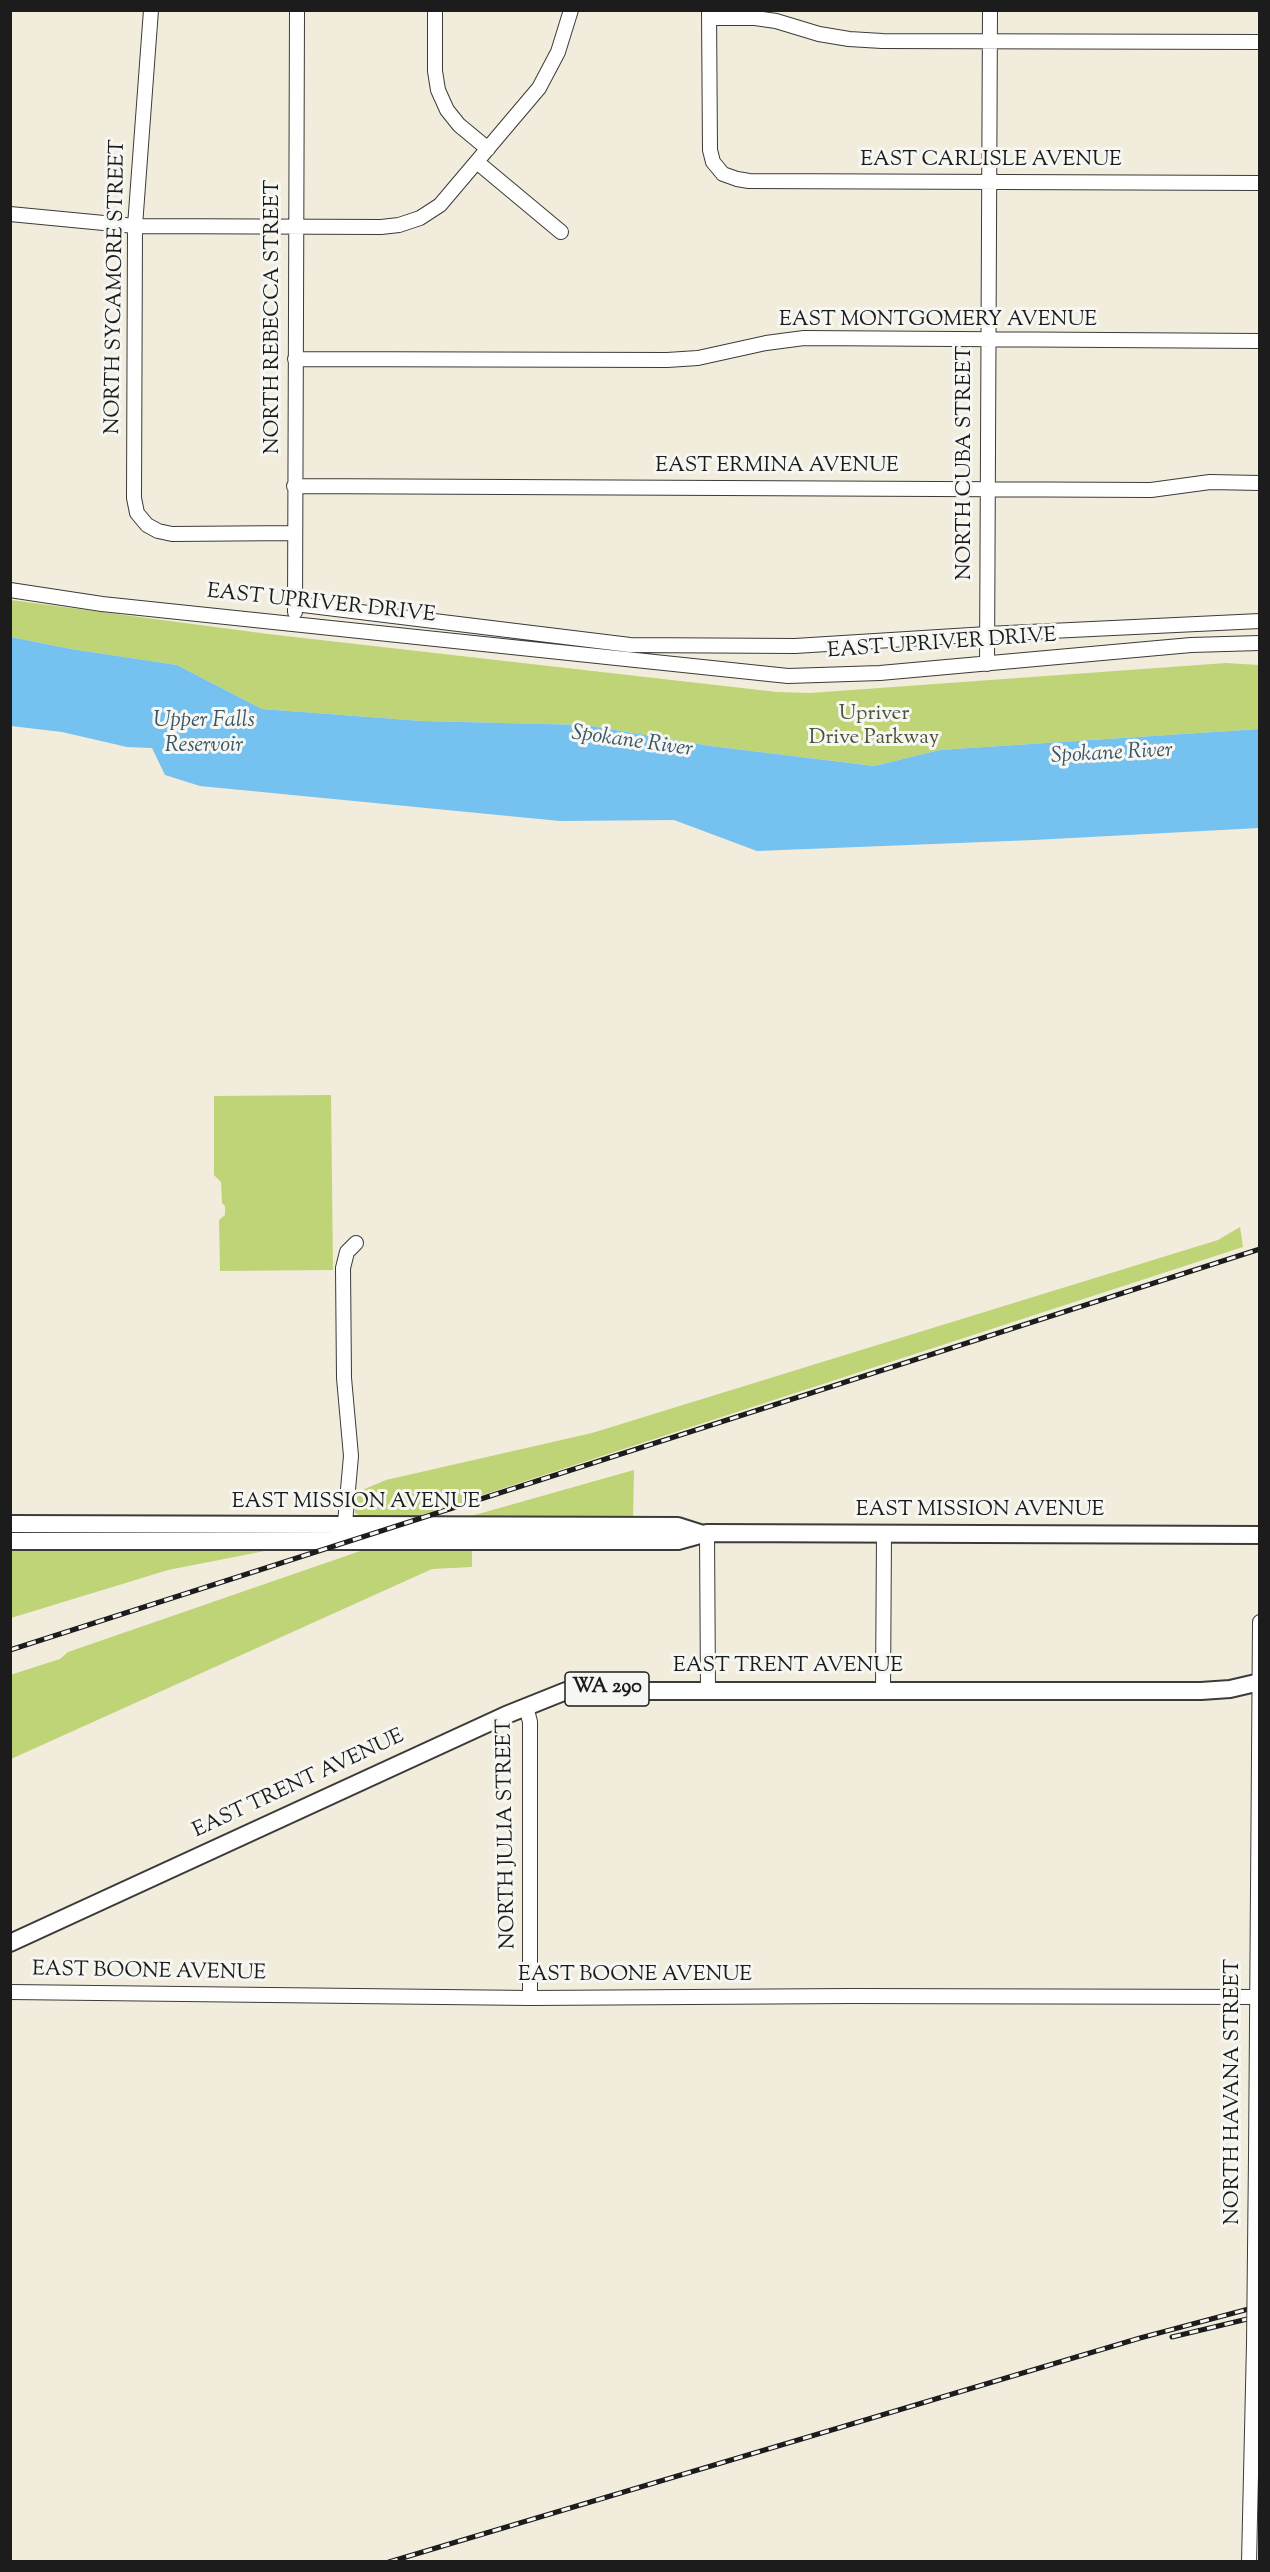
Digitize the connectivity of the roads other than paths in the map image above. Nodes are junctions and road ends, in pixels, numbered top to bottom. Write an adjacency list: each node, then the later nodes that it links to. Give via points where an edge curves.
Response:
1 (151, 10): 14 (street, NORTH SYCAMORE STREET)
2 (297, 10): 15 (street, NORTH REBECCA STREET)
3 (435, 10): 9 (street, via 438,90 459,125)
4 (571, 10): 9 (street, via 558,52 539,88)
5 (990, 10): 7 (street, NORTH CUBA STREET)
6 (710, 14): 7 (street, via 777,21 849,39); 11 (street, EAST CARLISLE AVENUE, via 710,150 713,162 723,174 749,181)
7 (990, 39): 8 (street); 11 (street, NORTH CUBA STREET)
8 (1260, 42)
9 (488, 149): 10 (street)
10 (477, 162): 15 (street, via 440,205 420,218 381,227); 16 (street)
11 (989, 182): 12 (street, EAST CARLISLE AVENUE); 17 (street, NORTH CUBA STREET)
12 (1260, 183)
13 (10, 214): 14 (street)
14 (135, 226): 15 (street); 23 (street, NORTH SYCAMORE STREET, via 137,513 147,525 172,534)
15 (296, 227): 19 (street, NORTH REBECCA STREET)
16 (561, 232)
17 (988, 340): 18 (street, EAST MONTGOMERY AVENUE); 19 (street, EAST MONTGOMERY AVENUE, via 804,338 667,360); 22 (street, NORTH CUBA STREET)
18 (1260, 341)
19 (295, 359): 21 (street, NORTH REBECCA STREET)
20 (1260, 483): 22 (street, EAST ERMINA AVENUE, via 1210,482 1151,490)
21 (294, 486): 22 (street, EAST ERMINA AVENUE); 23 (street, NORTH REBECCA STREET)
22 (988, 489): 28 (street, NORTH CUBA STREET)
23 (295, 533): 25 (street, NORTH REBECCA STREET)
24 (10, 590): 27 (street, EAST UPRIVER DRIVE, via 102,604)
25 (295, 604): 27 (street, NORTH REBECCA STREET); 30 (street, EAST UPRIVER DRIVE)
26 (1260, 621): 28 (street, EAST UPRIVER DRIVE)
27 (295, 623): 31 (street, EAST UPRIVER DRIVE)
28 (987, 634): 30 (street, EAST UPRIVER DRIVE, via 795,646); 32 (street, NORTH CUBA STREET)
29 (1260, 643): 32 (street, EAST UPRIVER DRIVE, via 1191,645)
30 (630, 645): 31 (street)
31 (627, 659): 32 (street, EAST UPRIVER DRIVE, via 788,676 880,674)
32 (987, 664)
33 (356, 1243): 35 (street, via 347,1252 343,1268 344,1378 351,1456)
34 (10, 1524): 35 (main road, EAST MISSION AVENUE)
35 (344, 1525): 36 (main road, EAST MISSION AVENUE, via 678,1526); 40 (street)
36 (703, 1533): 37 (main road, EAST MISSION AVENUE); 40 (main road, EAST MISSION AVENUE, via 678,1541); 43 (street)
37 (884, 1534): 38 (main road, EAST MISSION AVENUE); 44 (street)
38 (1260, 1535)
39 (10, 1541): 40 (main road, EAST MISSION AVENUE)
40 (344, 1542)
41 (1260, 1622): 42 (street, NORTH HAVANA STREET)
42 (1259, 1682): 44 (main road, EAST TRENT AVENUE / WA 290, via 1201,1691); 48 (street, NORTH HAVANA STREET)
43 (708, 1690): 44 (main road, EAST TRENT AVENUE / WA 290); 45 (main road, EAST TRENT AVENUE / WA 290, via 577,1689)
44 (883, 1690)
45 (526, 1706): 46 (main road, EAST TRENT AVENUE / WA 290); 49 (street, NORTH JULIA STREET, via 530,1722)
46 (10, 1943)
47 (10, 1992): 49 (street, EAST BOONE AVENUE)
48 (1258, 1997): 49 (street, EAST BOONE AVENUE); 50 (street, NORTH HAVANA STREET, bridge)
49 (530, 1998)
50 (1249, 2562)

